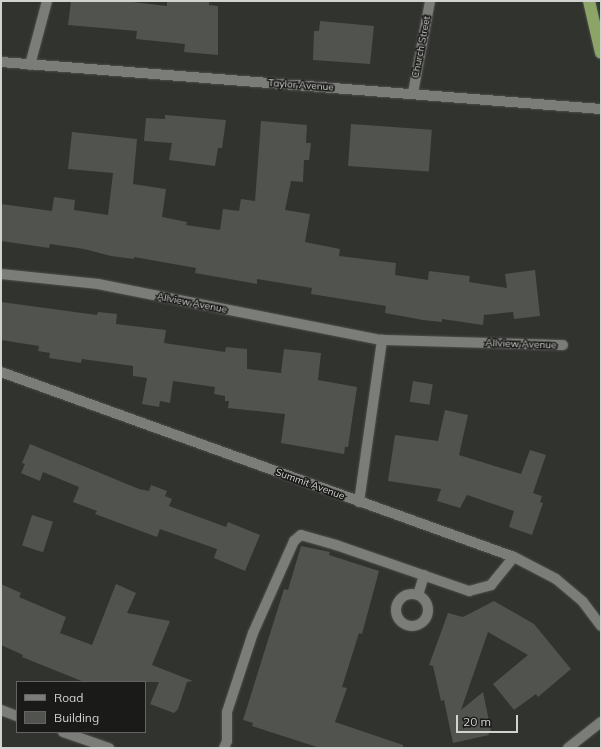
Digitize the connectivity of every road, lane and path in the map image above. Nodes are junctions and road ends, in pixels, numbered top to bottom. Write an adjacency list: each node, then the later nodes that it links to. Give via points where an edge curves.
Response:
1 (47, 1): 6 (street)
2 (430, 1): 7 (street, Church Street)
3 (589, 1): 4 (highway)
4 (601, 53)
5 (1, 62): 6 (street, Taylor Avenue)
6 (30, 65): 7 (street, Taylor Avenue)
7 (413, 93): 8 (street, Taylor Avenue)
8 (601, 109)
9 (1, 274): 10 (street, Allview Avenue, via 98,284)
10 (382, 340): 11 (street, Allview Avenue); 13 (street)
11 (563, 345)
12 (1, 372): 13 (street, Summit Avenue)
13 (359, 502): 14 (street, Summit Avenue)
14 (514, 557): 15 (street, via 491,585 469,591); 17 (street, Summit Avenue, via 556,579 583,602)
15 (424, 575): 16 (street); 22 (street, via 336,544 301,535 294,541 253,633 227,712)
16 (418, 595)
17 (601, 626)
18 (1, 710): 19 (street)
19 (16, 716)
20 (601, 722): 24 (street)
21 (66, 733): 23 (street)
22 (225, 744)
23 (109, 748)
24 (568, 748)

